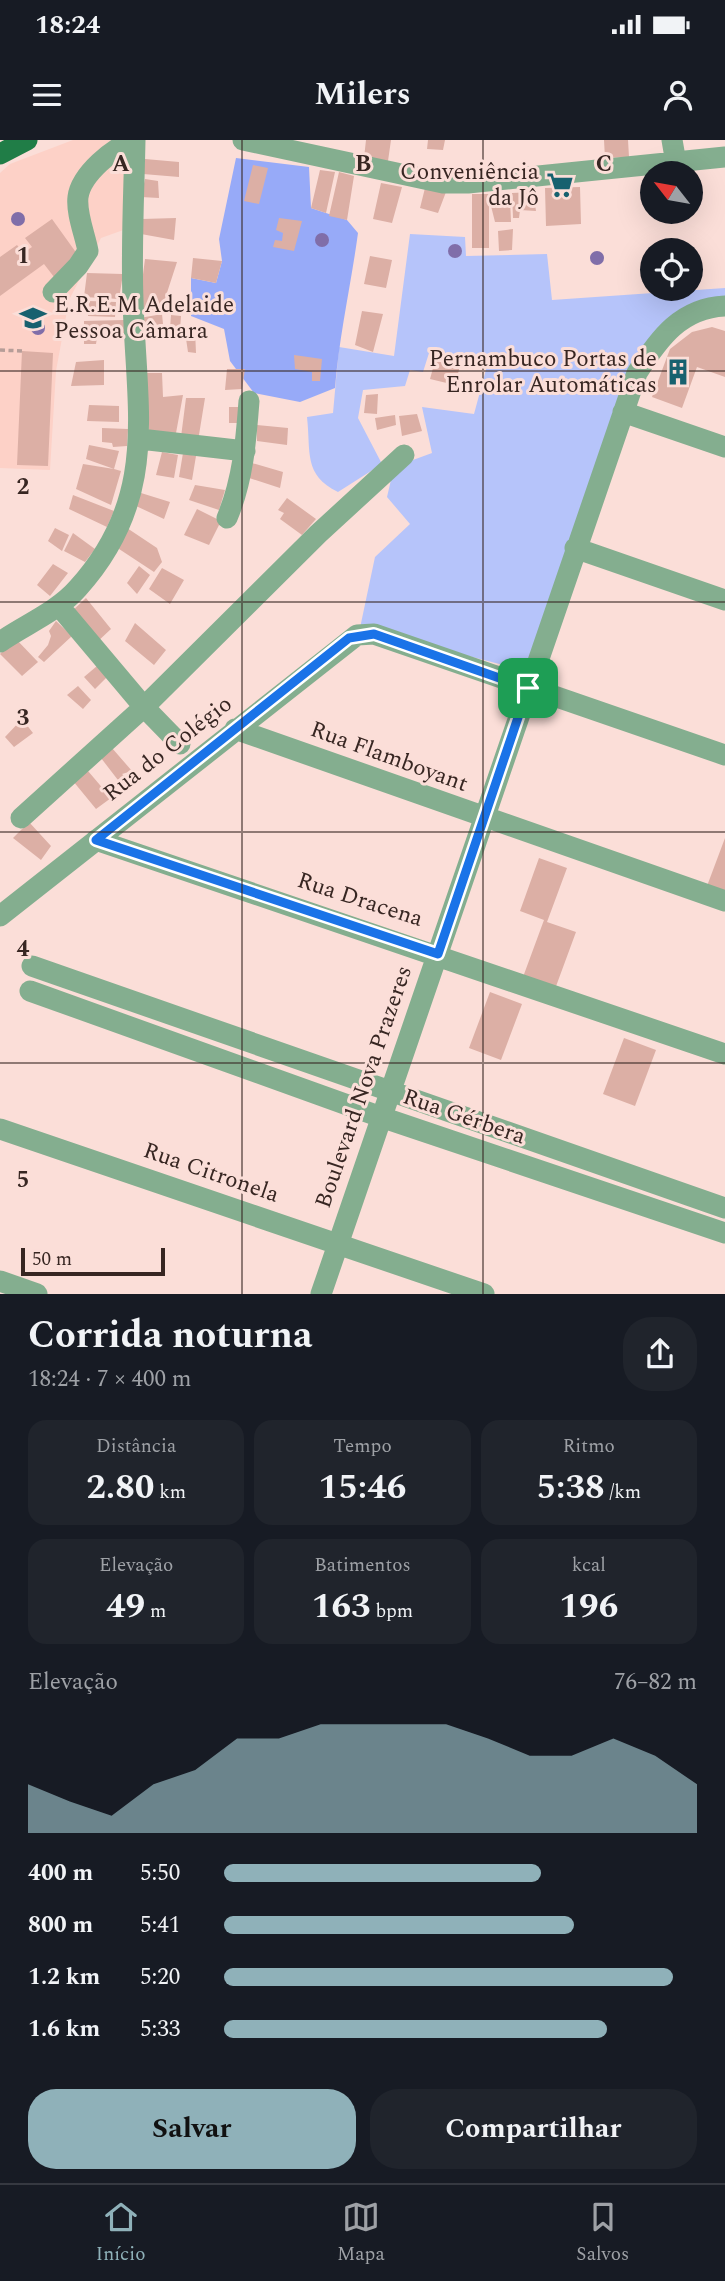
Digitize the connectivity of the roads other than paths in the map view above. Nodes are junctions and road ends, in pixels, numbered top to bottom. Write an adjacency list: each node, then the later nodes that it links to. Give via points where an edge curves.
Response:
1 (27, 140): 5 (main road)
2 (135, 140): 10 (street, via 112,153 82,185 77,200 89,251); 14 (street, via 132,298)
3 (243, 140): 9 (street, via 443,183)
4 (672, 140): 7 (street)
5 (1, 155)
6 (725, 157): 8 (street)
7 (676, 161)
8 (692, 161)
9 (640, 166)
10 (53, 292)
11 (725, 306): 13 (street, Boulevard Nova Prazeres, via 675,321 659,337 637,373)
12 (249, 401): 16 (street)
13 (623, 412): 15 (street); 19 (street, Boulevard Nova Prazeres)
14 (140, 439): 16 (street); 21 (street, via 136,477 116,532 79,587)
15 (725, 447)
16 (245, 451): 18 (street)
17 (404, 455): 24 (street)
18 (227, 518)
19 (575, 548): 20 (street); 23 (street, Boulevard Nova Prazeres)
20 (725, 600)
21 (60, 606): 22 (street); 24 (street)
22 (0, 642)
23 (528, 688): 25 (street, Rua do Colégio, via 374,634 349,638); 27 (street); 29 (street, Boulevard Nova Prazeres)
24 (144, 708): 26 (street); 28 (street)
25 (235, 729): 29 (street, Rua Flamboyant); 30 (street, Rua do Colégio)
26 (180, 744)
27 (725, 755)
28 (21, 818)
29 (484, 819): 31 (street, Rua Flamboyant); 33 (street, Boulevard Nova Prazeres)
30 (96, 840): 32 (street, Rua do Colégio); 33 (street, Rua Dracena)
31 (725, 901)
32 (0, 916)
33 (438, 954): 36 (street, Rua Dracena); 37 (street, Boulevard Nova Prazeres)
34 (32, 966): 37 (street, Rua Gérbera)
35 (30, 990): 38 (street, Rua Gérbera)
36 (725, 1054)
37 (390, 1093): 38 (street, Boulevard Nova Prazeres); 40 (street, Rua Gérbera)
38 (381, 1117): 41 (street, Rua Gérbera); 42 (street, Boulevard Nova Prazeres)
39 (0, 1129): 42 (street, Rua Citronela)
40 (725, 1208)
41 (725, 1233)
42 (338, 1243): 45 (street, Boulevard Nova Prazeres); 46 (street, Rua Citronela)
43 (0, 1281): 44 (street)
44 (37, 1294)
45 (321, 1294)
46 (484, 1294)

